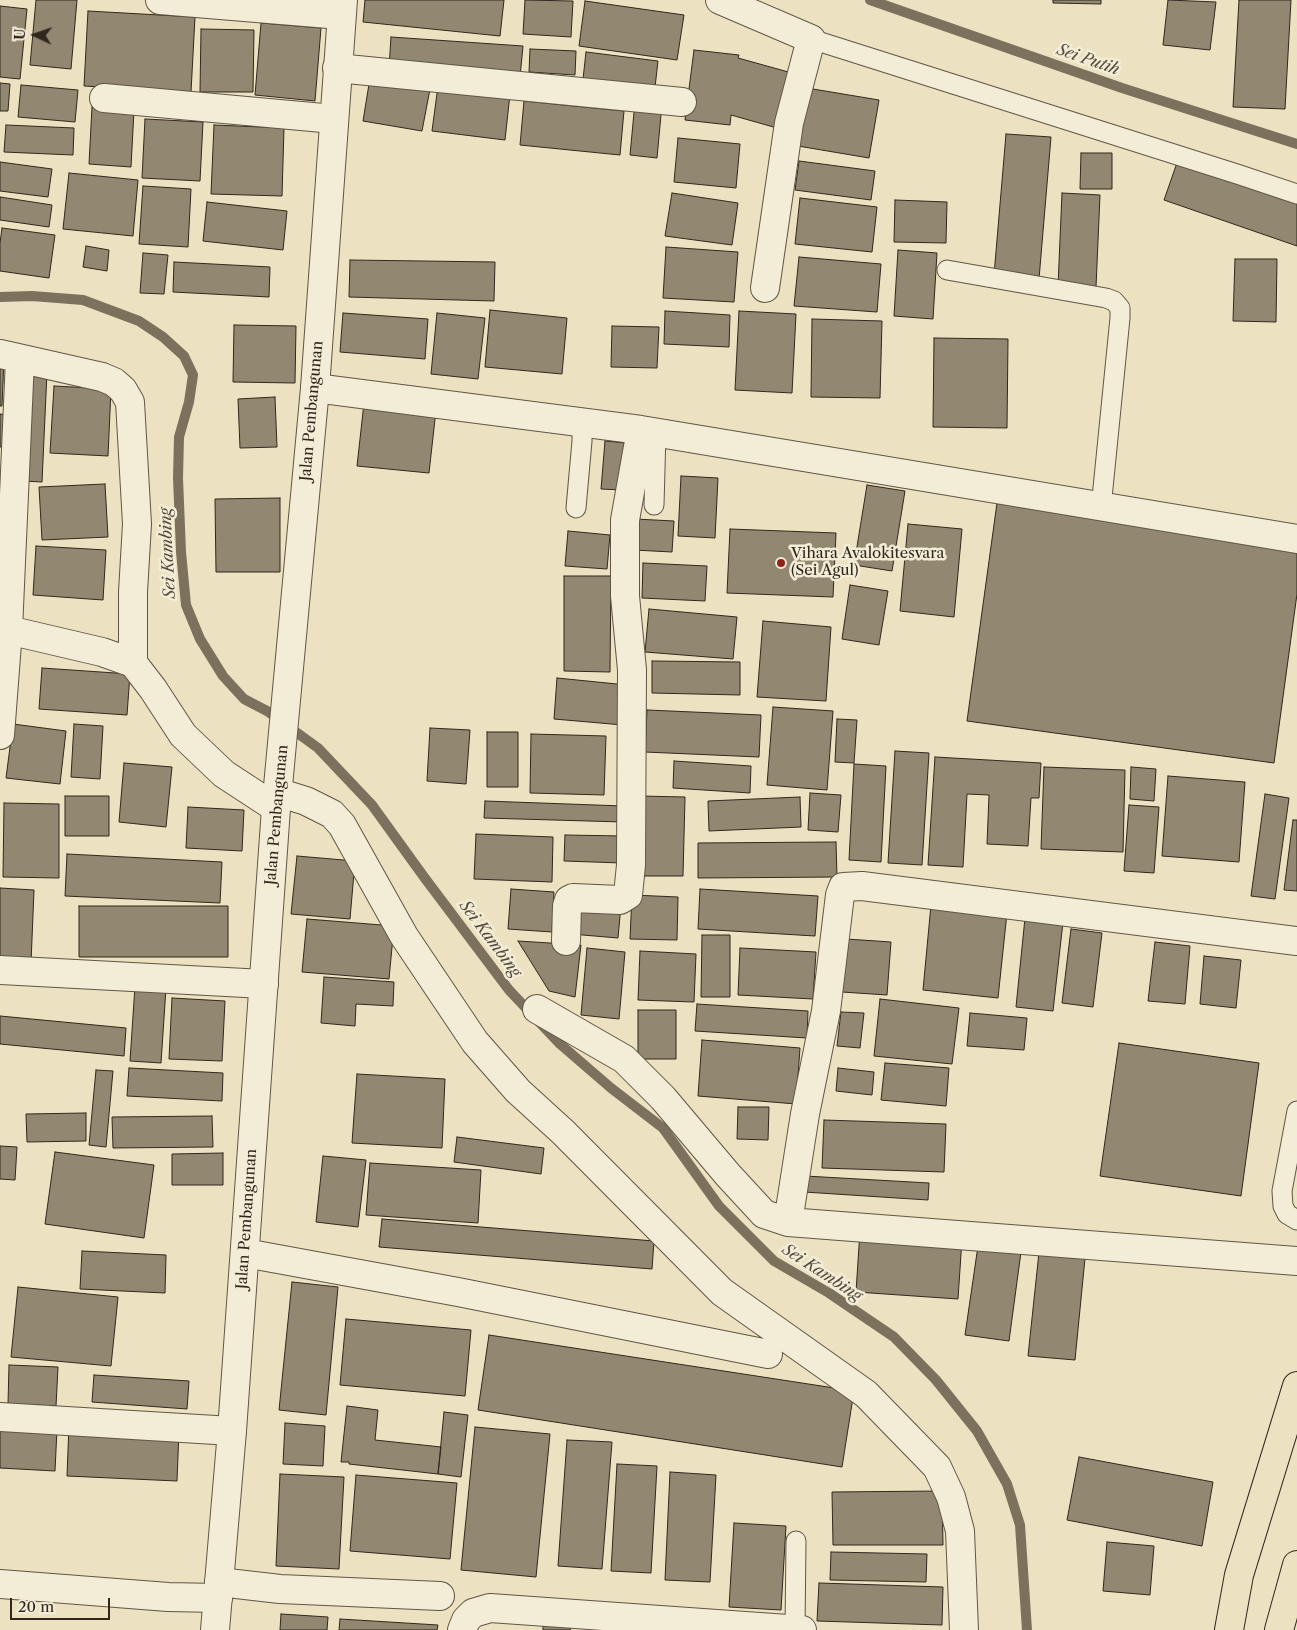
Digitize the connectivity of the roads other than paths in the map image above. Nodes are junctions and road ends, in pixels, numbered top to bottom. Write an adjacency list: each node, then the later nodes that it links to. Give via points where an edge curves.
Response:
1 (160, 0): 3 (street)
2 (720, 0): 4 (street)
3 (342, 8): 5 (street, Jalan Pembangunan)
4 (811, 39): 9 (lane); 11 (street, via 789,124)
5 (338, 68): 7 (street); 8 (street, Jalan Pembangunan)
6 (104, 98): 8 (street)
7 (682, 102)
8 (334, 118): 13 (street, Jalan Pembangunan)
9 (1297, 194)
10 (947, 270): 18 (lane, via 1106,298 1120,308)
11 (765, 288)
12 (10, 357): 20 (street); 21 (street, via 102,376 124,390 130,402 137,524)
13 (315, 388): 14 (street); 23 (street, Jalan Pembangunan)
14 (582, 423): 15 (street); 17 (lane)
15 (649, 432): 16 (lane); 18 (street); 24 (street, via 625,520 624,596 632,670 632,865 628,895 620,900 569,900)
16 (654, 505)
17 (576, 508)
18 (1101, 508): 19 (street)
19 (1297, 539)
20 (8, 630): 21 (street, via 102,652); 22 (street)
21 (133, 663): 23 (street, via 183,735 224,774)
22 (0, 735)
23 (277, 800): 27 (street, Jalan Pembangunan); 47 (street, via 306,801 332,814 342,825 404,936 469,1034 518,1091 722,1292 866,1394 937,1467 951,1497 960,1531)
24 (566, 941)
25 (1297, 941): 31 (street, via 862,886 844,887 840,895 826,1011 804,1114)
26 (0, 970): 27 (street)
27 (264, 984): 32 (street, Jalan Pembangunan)
28 (537, 1009): 31 (street, via 624,1059 663,1098 764,1214)
29 (1297, 1111): 30 (lane, via 1282,1191 1283,1206)
30 (1297, 1220)
31 (788, 1222): 33 (street)
32 (245, 1253): 34 (street); 37 (street, Jalan Pembangunan)
33 (1297, 1261)
34 (768, 1354)
35 (1297, 1386): 48 (main road, via 1239,1575)
36 (0, 1417): 37 (street)
37 (232, 1431): 41 (street, Jalan Pembangunan)
38 (796, 1542): 45 (lane)
39 (1297, 1565): 49 (main road)
40 (0, 1584): 41 (street, via 168,1597)
41 (218, 1590): 42 (street, via 280,1589); 43 (street, Jalan Pembangunan)
42 (440, 1596)
43 (215, 1630)
44 (462, 1630): 45 (street, via 473,1613 490,1608)
45 (795, 1630): 46 (street)
46 (802, 1630)
47 (964, 1630)
48 (1229, 1630)
49 (1279, 1630)

